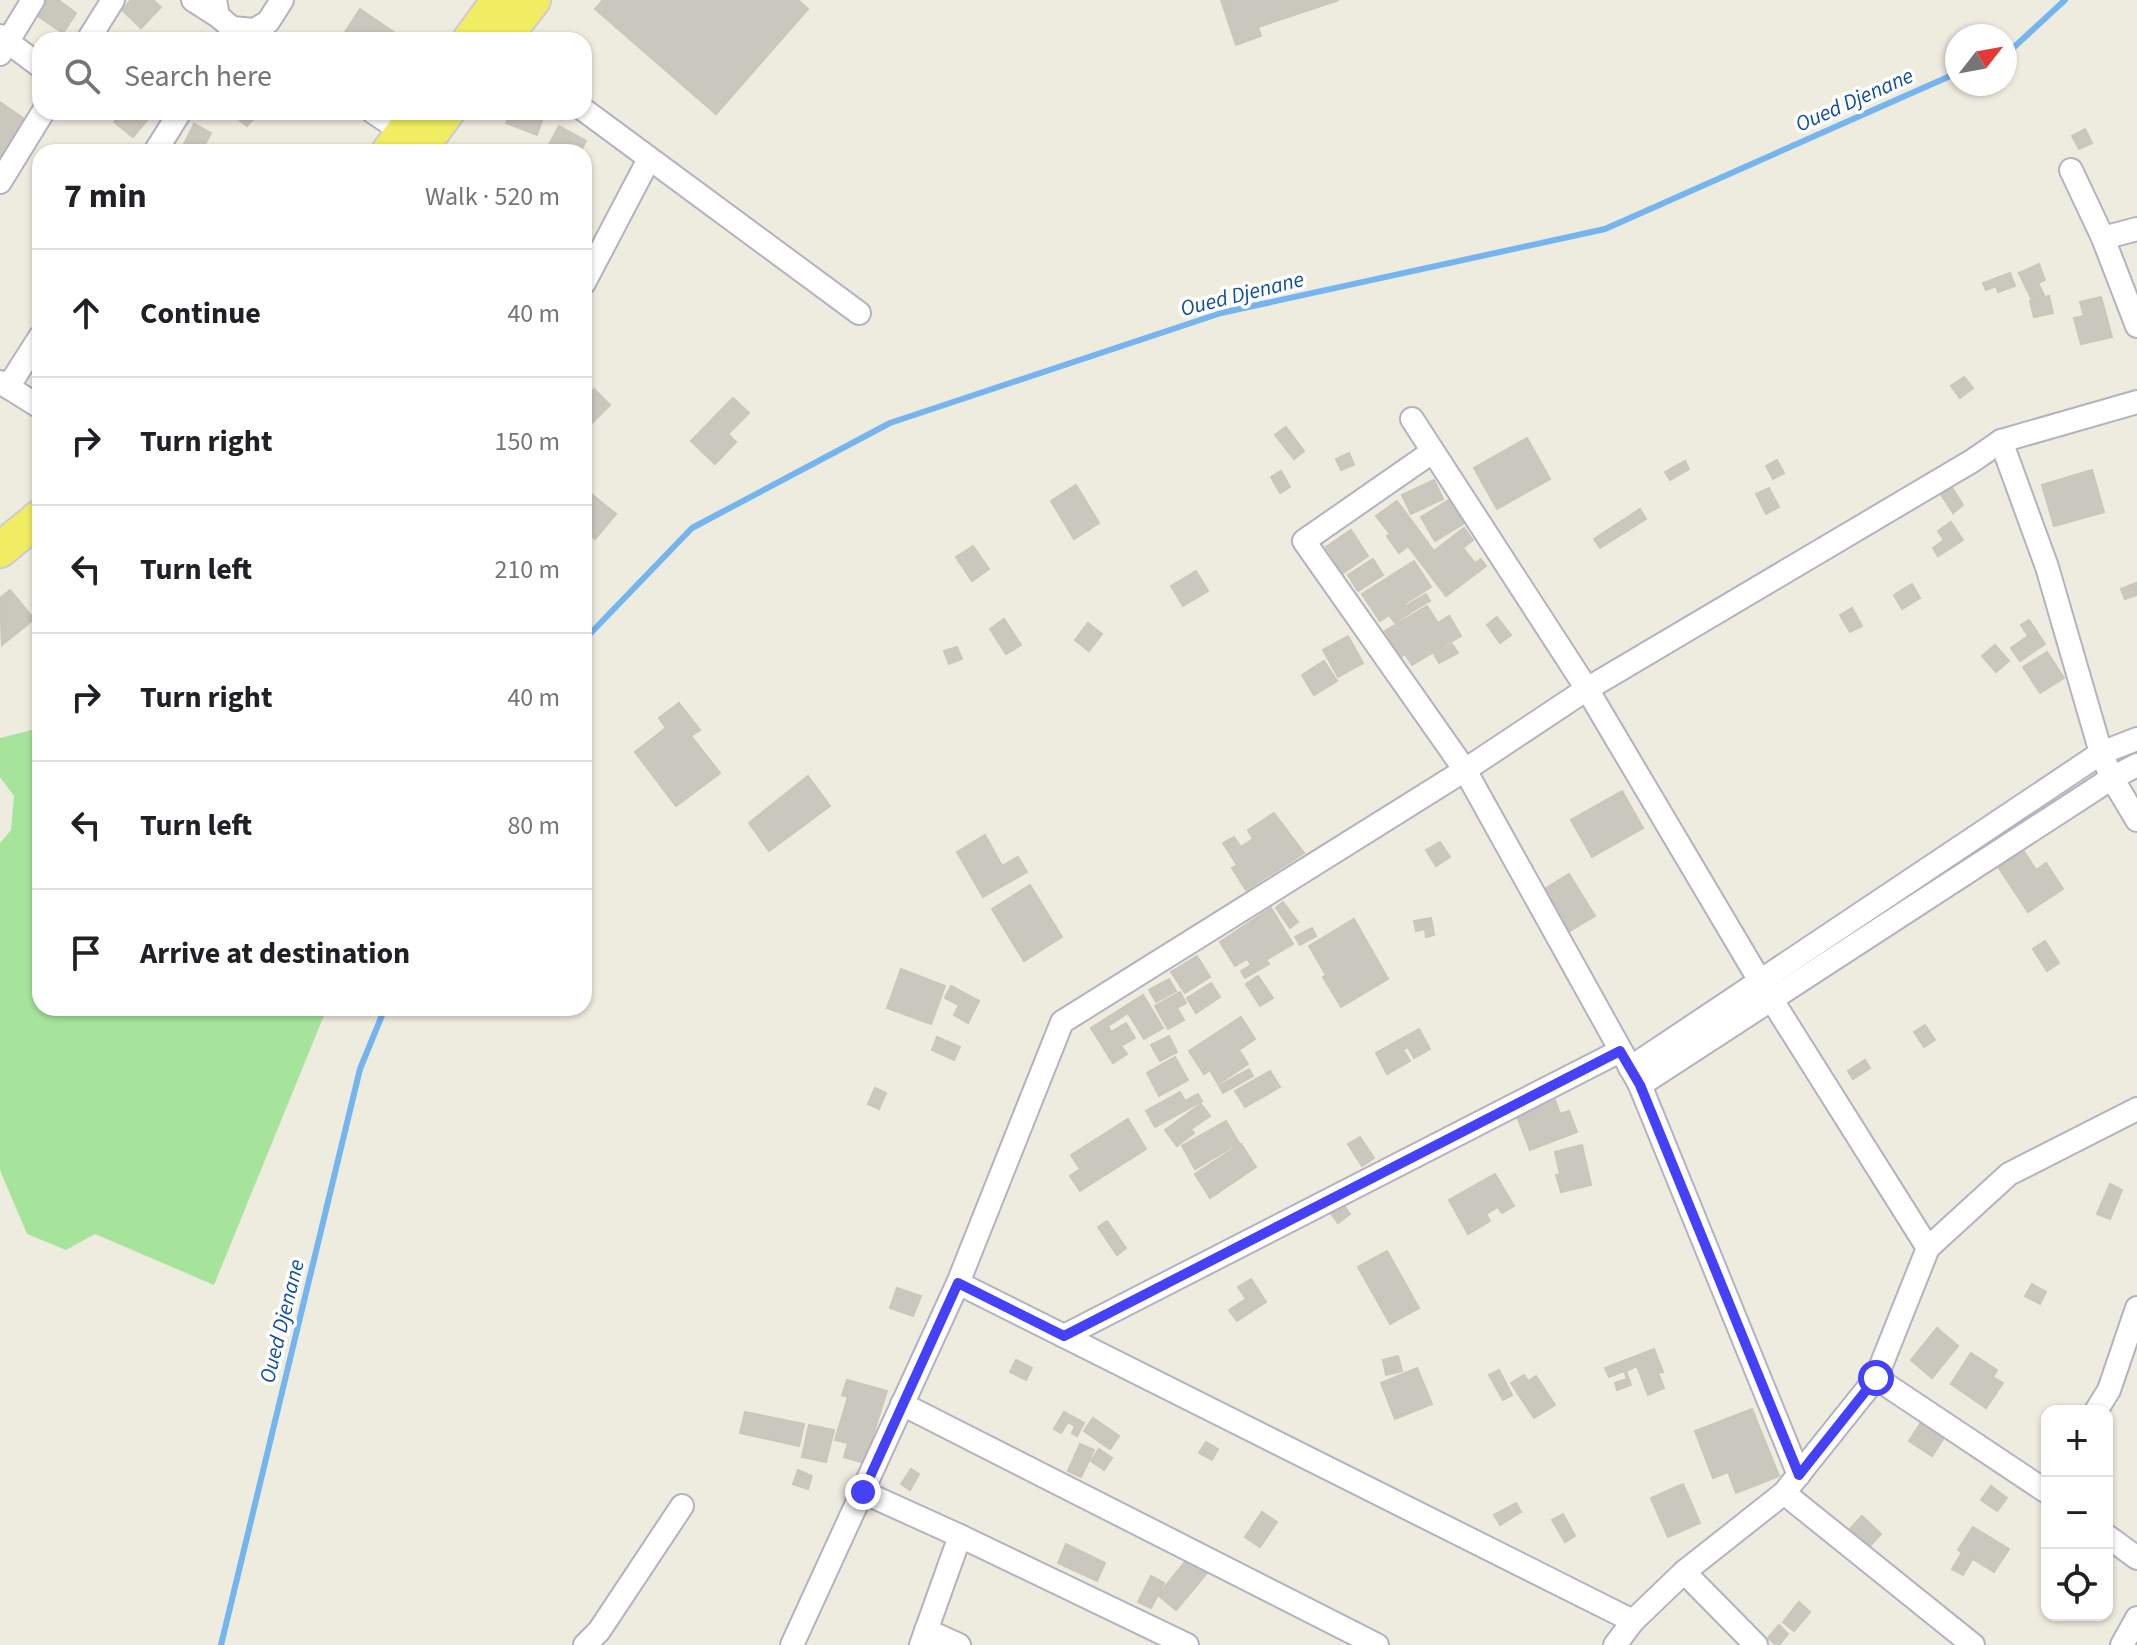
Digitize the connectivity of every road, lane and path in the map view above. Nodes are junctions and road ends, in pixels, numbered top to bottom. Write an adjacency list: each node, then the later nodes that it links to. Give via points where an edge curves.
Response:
1 (33, 0): 10 (street)
2 (113, 0): 7 (street)
3 (193, 0): 6 (street)
4 (282, 0): 6 (street, via 268,22)
5 (516, 3): 8 (main road); 9 (main road)
6 (235, 26)
7 (93, 32)
8 (480, 32)
9 (505, 32)
10 (2, 44): 11 (street)
11 (32, 61)
12 (592, 116): 19 (street)
13 (38, 120): 21 (street)
14 (175, 120): 18 (street)
15 (384, 120): 17 (street)
16 (434, 120): 17 (main road)
17 (406, 137)
18 (160, 144)
19 (649, 159): 24 (street); 25 (street)
20 (2071, 170): 23 (street)
21 (0, 182)
22 (2137, 229): 23 (street)
23 (2103, 238): 26 (street)
24 (592, 268)
25 (859, 313)
26 (2137, 326)
27 (32, 347): 28 (street)
28 (4, 384): 29 (street)
29 (32, 402)
30 (2137, 402): 32 (street)
31 (1412, 419): 33 (street)
32 (2001, 441): 36 (street); 38 (street, via 2047,567)
33 (1432, 452): 36 (street); 40 (street, via 1304,541)
34 (32, 524): 35 (main road)
35 (0, 550)
36 (1587, 689): 40 (street); 43 (street)
37 (2137, 739): 38 (street)
38 (2101, 753): 41 (street); 43 (street)
39 (2137, 765): 41 (street)
40 (1465, 770): 44 (street); 47 (street, via 1062,1022)
41 (2112, 778): 42 (street); 43 (street)
42 (2137, 820)
43 (1766, 990): 44 (street); 46 (street)
44 (1630, 1068): 49 (street); 53 (street)
45 (2137, 1109): 46 (street, via 2009,1174)
46 (1928, 1248): 50 (street)
47 (958, 1283): 49 (street); 51 (street)
48 (2137, 1308): 52 (street)
49 (1064, 1336): 63 (street)
50 (1876, 1378): 53 (street); 54 (street)
51 (902, 1404): 55 (street); 69 (street)
52 (2100, 1405)
53 (1799, 1475): 56 (street)
54 (2041, 1487)
55 (863, 1492): 58 (street); 66 (street)
56 (1784, 1493): 61 (street); 72 (street)
57 (682, 1506): 65 (street)
58 (960, 1536): 64 (street); 68 (street)
59 (2113, 1540): 60 (street)
60 (2137, 1558)
61 (1684, 1572): 63 (street); 71 (street)
62 (2137, 1618): 73 (street)
63 (1633, 1621): 70 (street)
64 (924, 1638): 67 (street)
65 (585, 1645)
66 (792, 1645)
67 (959, 1645)
68 (1187, 1645)
69 (1377, 1645)
70 (1615, 1645)
71 (1756, 1645)
72 (1973, 1645)
73 (2122, 1645)

